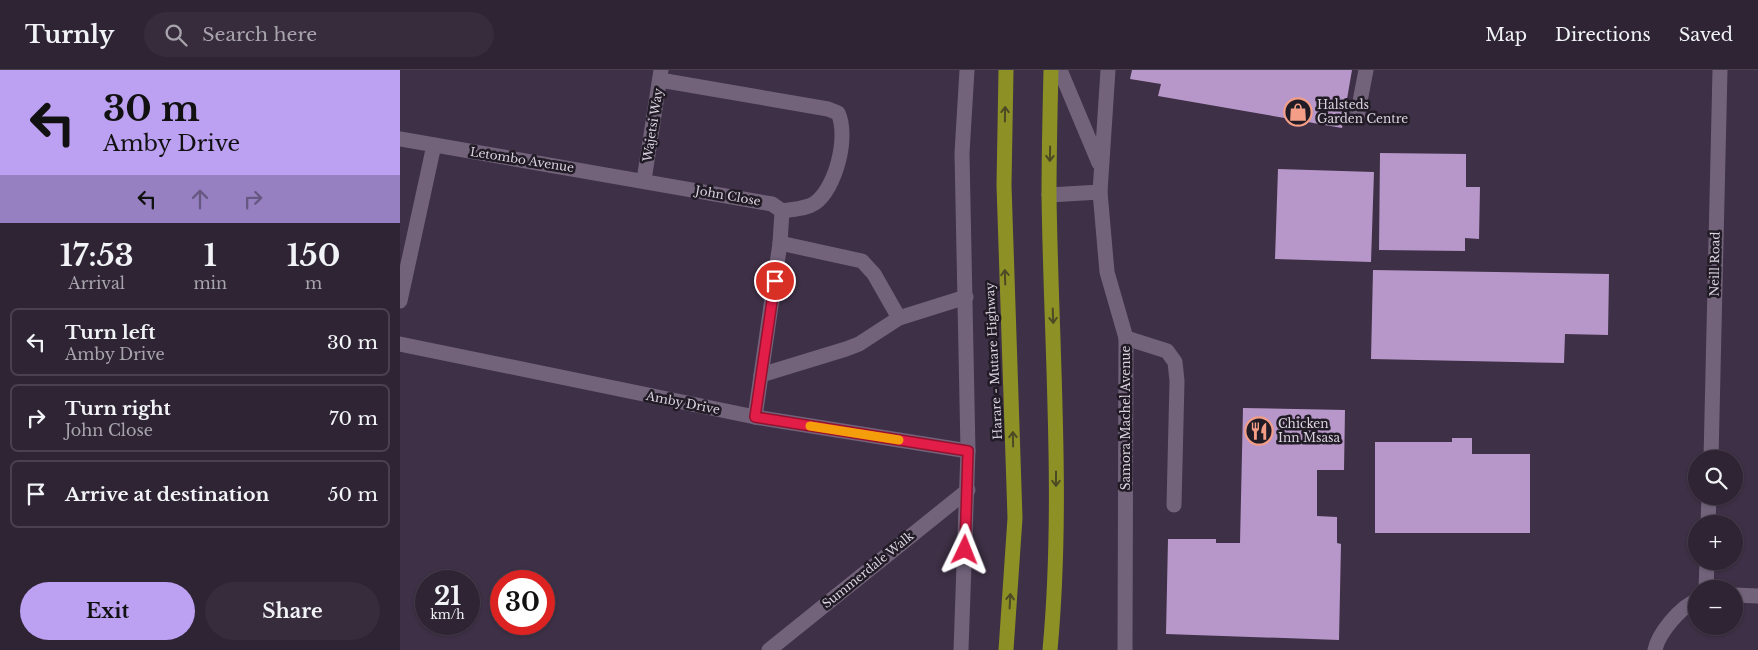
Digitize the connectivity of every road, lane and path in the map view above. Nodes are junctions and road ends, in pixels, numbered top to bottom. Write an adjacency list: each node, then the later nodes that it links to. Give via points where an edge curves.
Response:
1 (967, 70): 18 (street, via 962,153)
2 (1006, 70): 34 (highway, Harare - Mutare Highway, one-way to 2, via 1015,518 1004,185)
3 (1051, 70): 15 (highway, one-way to 15)
4 (1060, 70): 12 (street)
5 (1108, 70): 12 (street, Samora Machel Avenue)
6 (1366, 70): 9 (street)
7 (1720, 70): 25 (street, Neill Road)
8 (661, 75): 13 (street, Wajetsi Way); 16 (street, via 838,113 842,136 837,167 828,190 815,203)
9 (1357, 118)
10 (400, 139): 11 (street, Letombo Avenue)
11 (434, 145): 13 (street, Letombo Avenue); 19 (street)
12 (1101, 167): 14 (street, Samora Machel Avenue)
13 (644, 180): 16 (street, John Close, via 772,204)
14 (1100, 192): 15 (street); 21 (street, Samora Machel Avenue, via 1107,272)
15 (1049, 195): 35 (highway, one-way to 35, via 1056,402 1056,517)
16 (782, 211): 17 (street)
17 (780, 244): 20 (street, via 862,261 874,274); 23 (street)
18 (966, 298): 20 (street); 26 (street)
19 (400, 301)
20 (899, 318): 23 (street, via 859,344)
21 (1126, 338): 28 (street, via 1166,352 1175,362); 36 (street, Samora Machel Avenue)
22 (400, 344): 24 (street, Amby Drive)
23 (761, 375): 24 (street)
24 (755, 417): 26 (street, Amby Drive)
25 (1711, 450)
26 (968, 451): 27 (street)
27 (968, 490): 32 (street, Summerdale Walk); 33 (street)
28 (1174, 505)
29 (1743, 595): 30 (street)
30 (1758, 596)
31 (1688, 605): 37 (street, via 1665,628)
32 (769, 650)
33 (961, 650)
34 (1006, 650)
35 (1050, 650)
36 (1124, 650)
37 (1655, 650)

